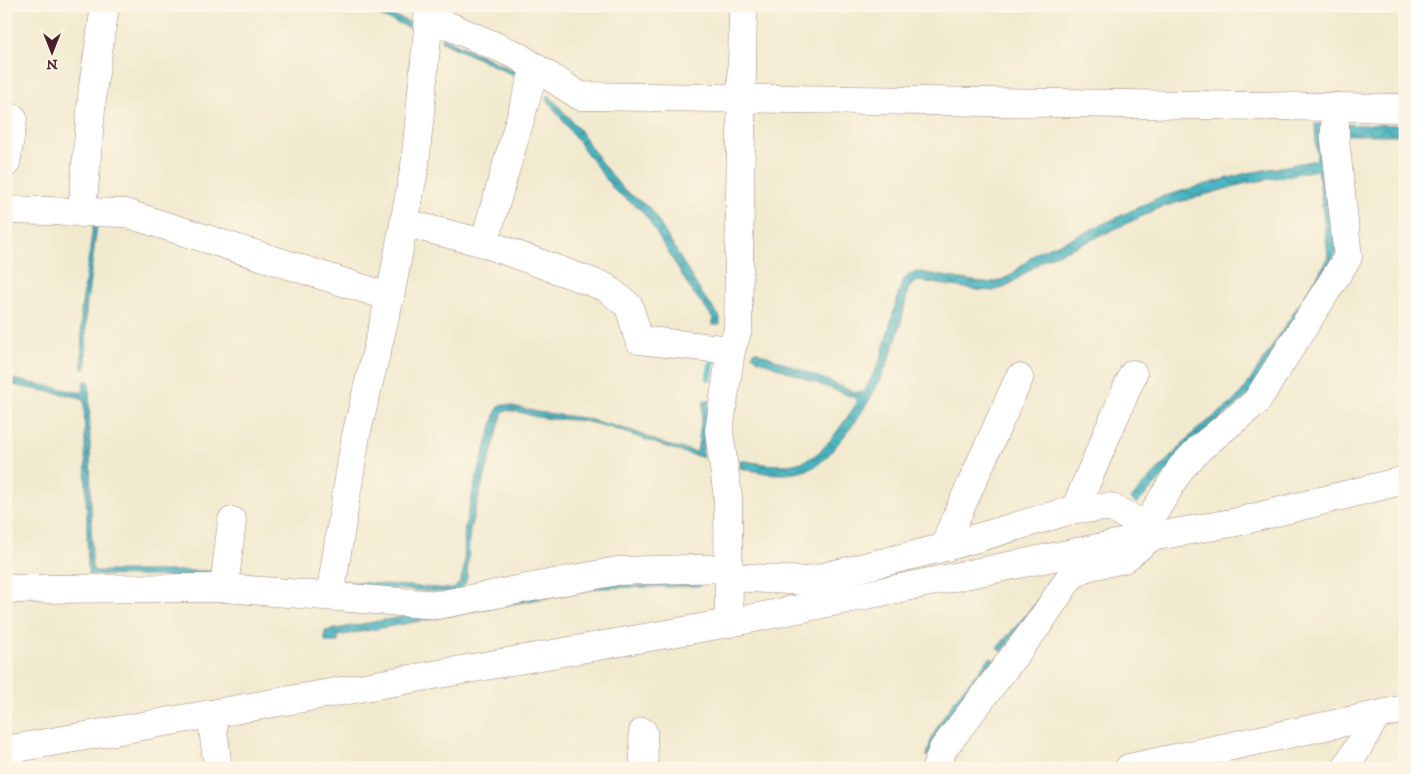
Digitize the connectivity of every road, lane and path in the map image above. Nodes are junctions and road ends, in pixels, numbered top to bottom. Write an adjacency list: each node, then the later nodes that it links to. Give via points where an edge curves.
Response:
1 (106, 6): 11 (street, via 93,86)
2 (743, 6): 5 (street)
3 (429, 11): 4 (street); 12 (street, via 415,165)
4 (535, 68): 5 (street, via 580,96); 13 (street)
5 (742, 98): 8 (street); 15 (street, via 738,330)
6 (1405, 108): 8 (street)
7 (13, 118): 9 (street)
8 (1335, 120): 21 (street, via 1348,257 1256,402 1181,468)
9 (6, 163)
10 (6, 210): 11 (street)
11 (82, 213): 14 (street, via 124,213)
12 (405, 223): 13 (street); 14 (street)
13 (484, 243): 15 (street, via 605,287 630,306 639,340)
14 (390, 297): 26 (street, via 356,435)
15 (731, 350): 23 (street, via 719,431 728,498)
16 (1133, 374): 19 (street)
17 (1019, 378): 22 (street, via 950,531)
18 (1405, 480): 21 (street, via 1237,522)
19 (1075, 509): 21 (street, via 1110,507); 22 (street)
20 (232, 521): 24 (street)
21 (1148, 532): 27 (street); 35 (street, via 1124,558 1086,567 1070,577 1040,622 943,749)
22 (946, 547): 23 (street, via 806,581)
23 (729, 572): 26 (street, via 617,571 438,605); 27 (street)
24 (224, 588): 25 (street); 26 (street)
25 (6, 589)
26 (330, 596)
27 (729, 623): 29 (street)
28 (1405, 709): 30 (street)
29 (211, 714): 32 (street); 33 (street)
30 (1376, 716): 36 (street); 37 (street)
31 (644, 732): 34 (street)
32 (6, 750)
33 (218, 768)
34 (644, 768)
35 (936, 768)
36 (1129, 768)
37 (1346, 768)

